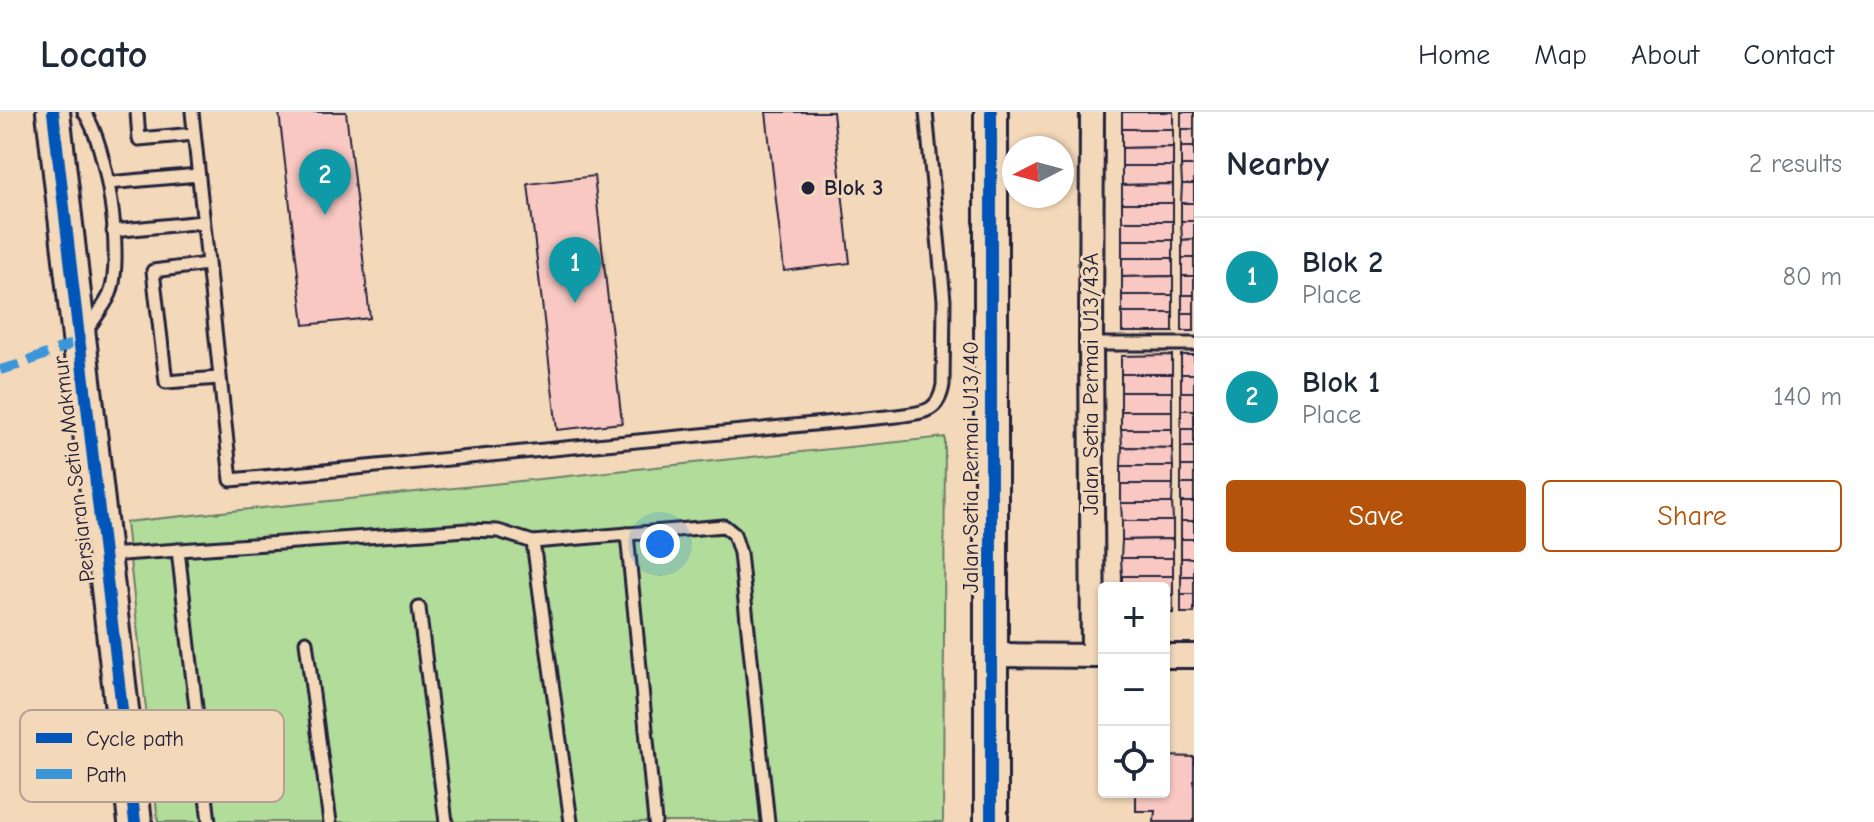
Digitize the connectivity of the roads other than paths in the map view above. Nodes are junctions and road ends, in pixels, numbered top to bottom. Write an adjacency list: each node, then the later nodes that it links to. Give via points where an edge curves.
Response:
1 (53, 112): 14 (street, Persiaran Setia Makmur)
2 (84, 112): 10 (lane, via 100,146)
3 (137, 112): 8 (lane, via 139,139)
4 (192, 112): 8 (lane)
5 (926, 112): 17 (lane, via 944,300 943,385 941,397 926,411 231,480)
6 (991, 112): 24 (street, Jalan Setia Permai U13/40)
7 (1092, 112): 15 (street, Jalan Setia Permai U13/43A)
8 (194, 134): 9 (lane)
9 (198, 175): 10 (lane); 11 (lane)
10 (108, 183): 12 (lane)
11 (203, 222): 12 (lane); 13 (lane)
12 (113, 231): 14 (lane, via 110,294)
13 (207, 264): 17 (lane); 17 (lane, via 153,271 166,382)
14 (79, 341): 21 (street, Persiaran Setia Makmur)
15 (1091, 344): 16 (lane); 25 (street, Jalan Setia Permai U13/43A)
16 (1194, 344)
17 (219, 378)
18 (627, 534): 19 (lane); 37 (lane); 38 (lane, via 724,526 734,534)
19 (533, 542): 20 (lane, via 498,531 467,530); 36 (lane)
20 (178, 550): 21 (lane); 29 (lane)
21 (103, 556): 28 (street, Persiaran Setia Makmur)
22 (419, 608): 35 (lane)
23 (306, 642): 34 (lane)
24 (992, 655): 25 (street); 39 (street, Jalan Setia Permai U13/40)
25 (1098, 656)
26 (1170, 656): 27 (street)
27 (1194, 656)
28 (122, 710)
29 (196, 710)
30 (133, 802): 32 (street, Persiaran Setia Makmur)
31 (207, 802): 33 (lane)
32 (135, 822)
33 (209, 822)
34 (330, 822)
35 (446, 822)
36 (571, 822)
37 (655, 822)
38 (768, 822)
39 (991, 822)

